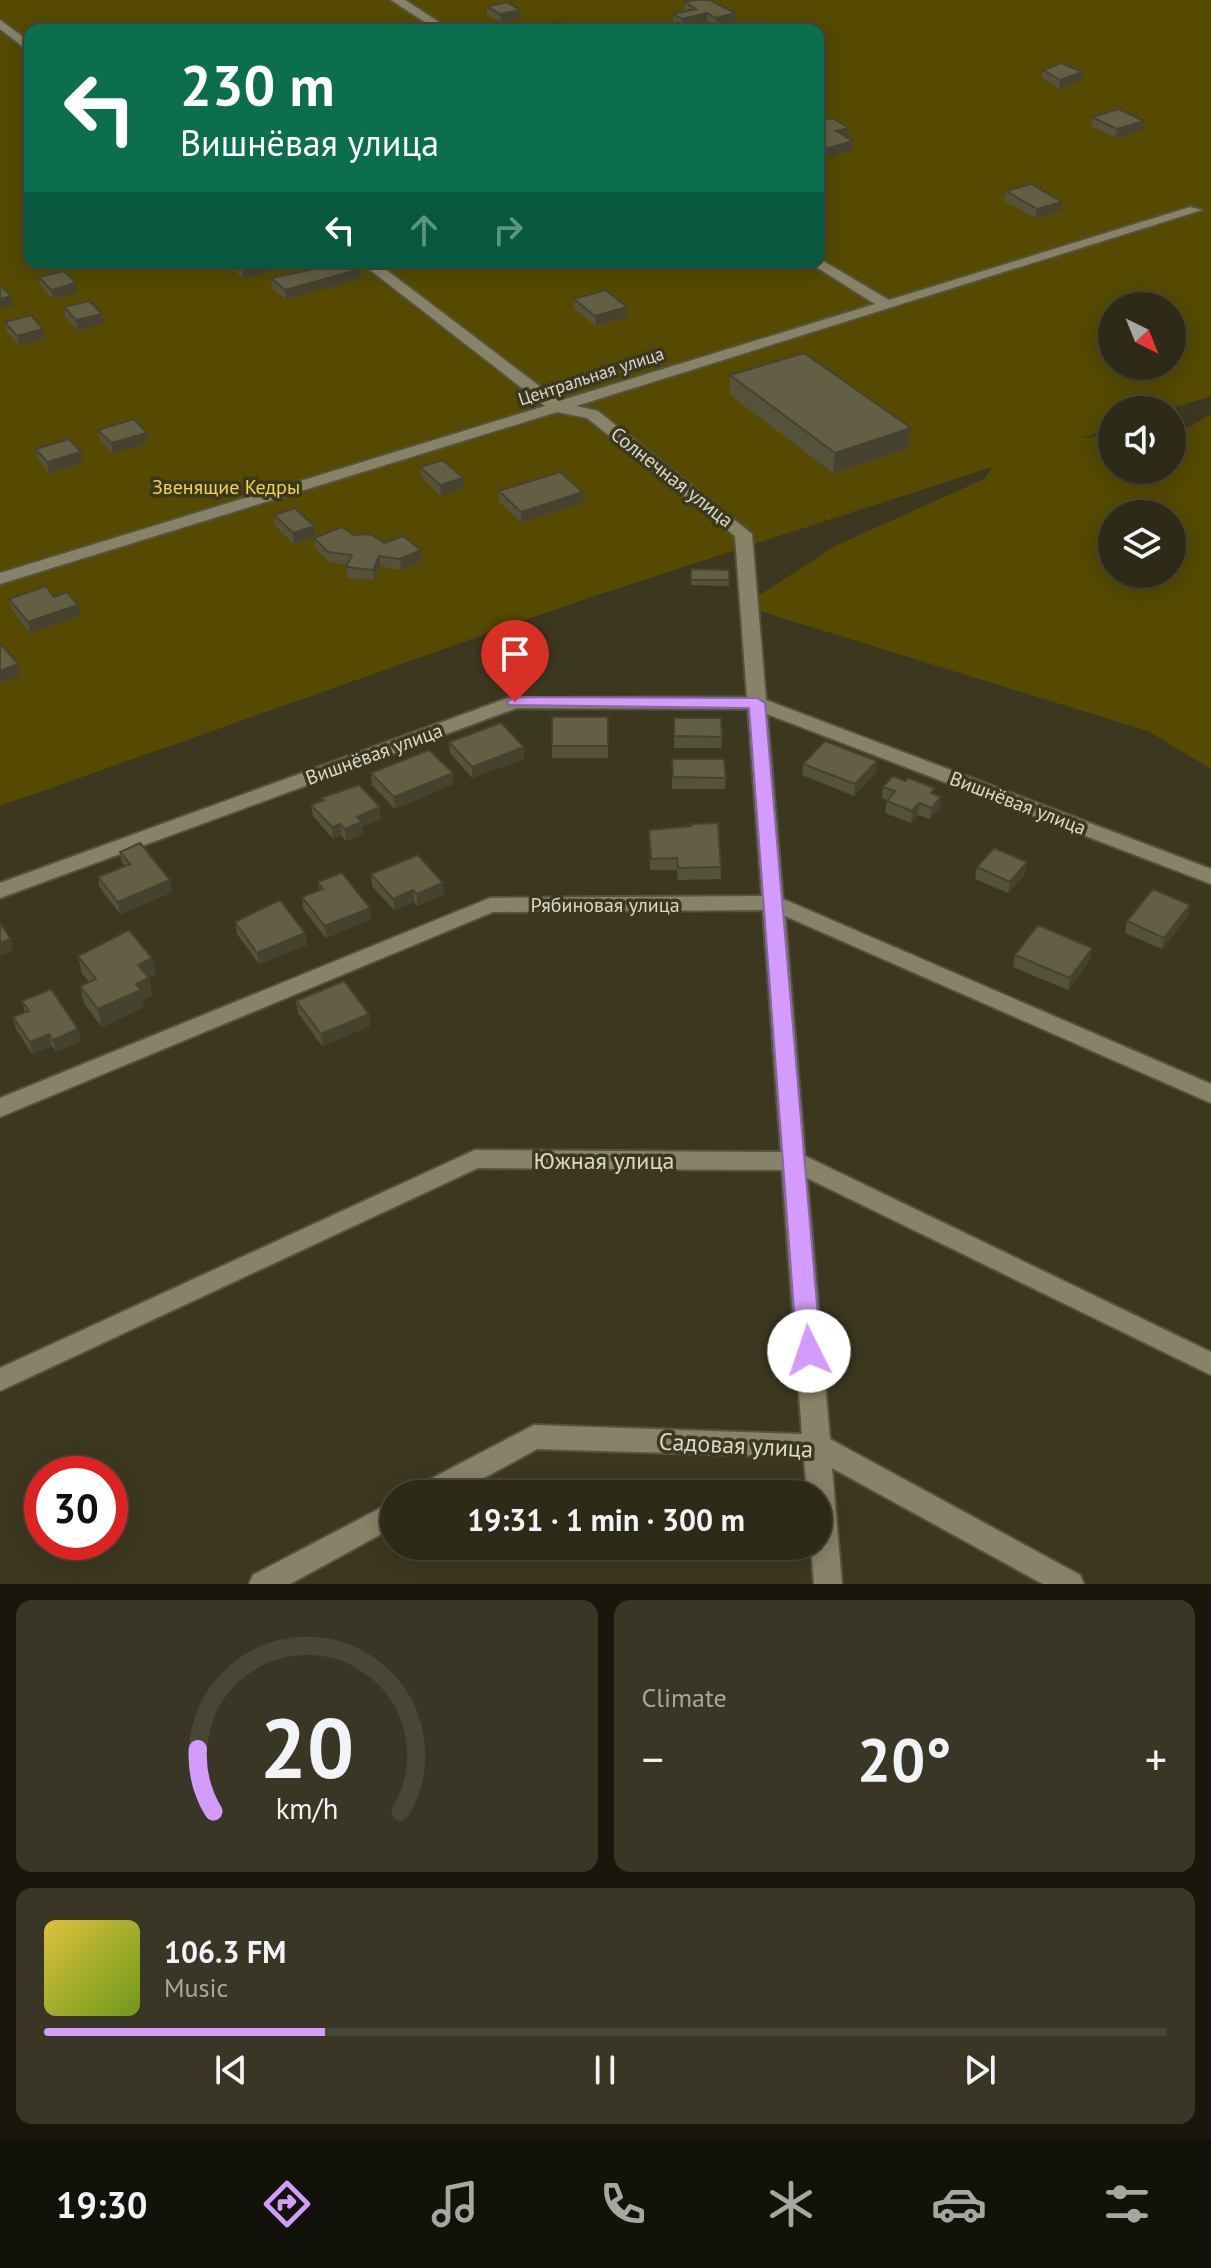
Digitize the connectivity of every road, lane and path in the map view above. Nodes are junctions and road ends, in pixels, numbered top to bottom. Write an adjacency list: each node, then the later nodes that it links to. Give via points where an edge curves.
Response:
1 (397, 0): 3 (street)
2 (0, 23): 4 (street)
3 (435, 24)
4 (24, 43)
5 (1195, 210): 8 (street, Центральная улица)
6 (824, 266): 8 (street)
7 (375, 268): 9 (street, Солнечная улица)
8 (887, 305): 9 (street, Центральная улица)
9 (556, 407): 10 (street, Центральная улица); 11 (street, Солнечная улица, via 592,414 743,534)
10 (0, 579)
11 (757, 703): 12 (street, Вишнёвая улица); 13 (street, Вишнёвая улица, via 515,702); 14 (street, Солнечная улица)
12 (1211, 877)
13 (0, 891)
14 (773, 903): 15 (street, Рябиновая улица); 16 (street, Рябиновая улица, via 490,905); 17 (street, Солнечная улица)
15 (1211, 1094)
16 (0, 1108)
17 (794, 1161): 18 (street, Южная улица); 19 (street, Южная улица, via 475,1159); 20 (street, Солнечная улица)
18 (1211, 1364)
19 (0, 1380)
20 (817, 1446): 21 (street, Садовая улица, via 534,1437); 24 (street, Солнечная улица); 25 (street, Садовая улица)
21 (455, 1480)
22 (380, 1521): 23 (street)
23 (263, 1584)
24 (828, 1584)
25 (1070, 1584)

